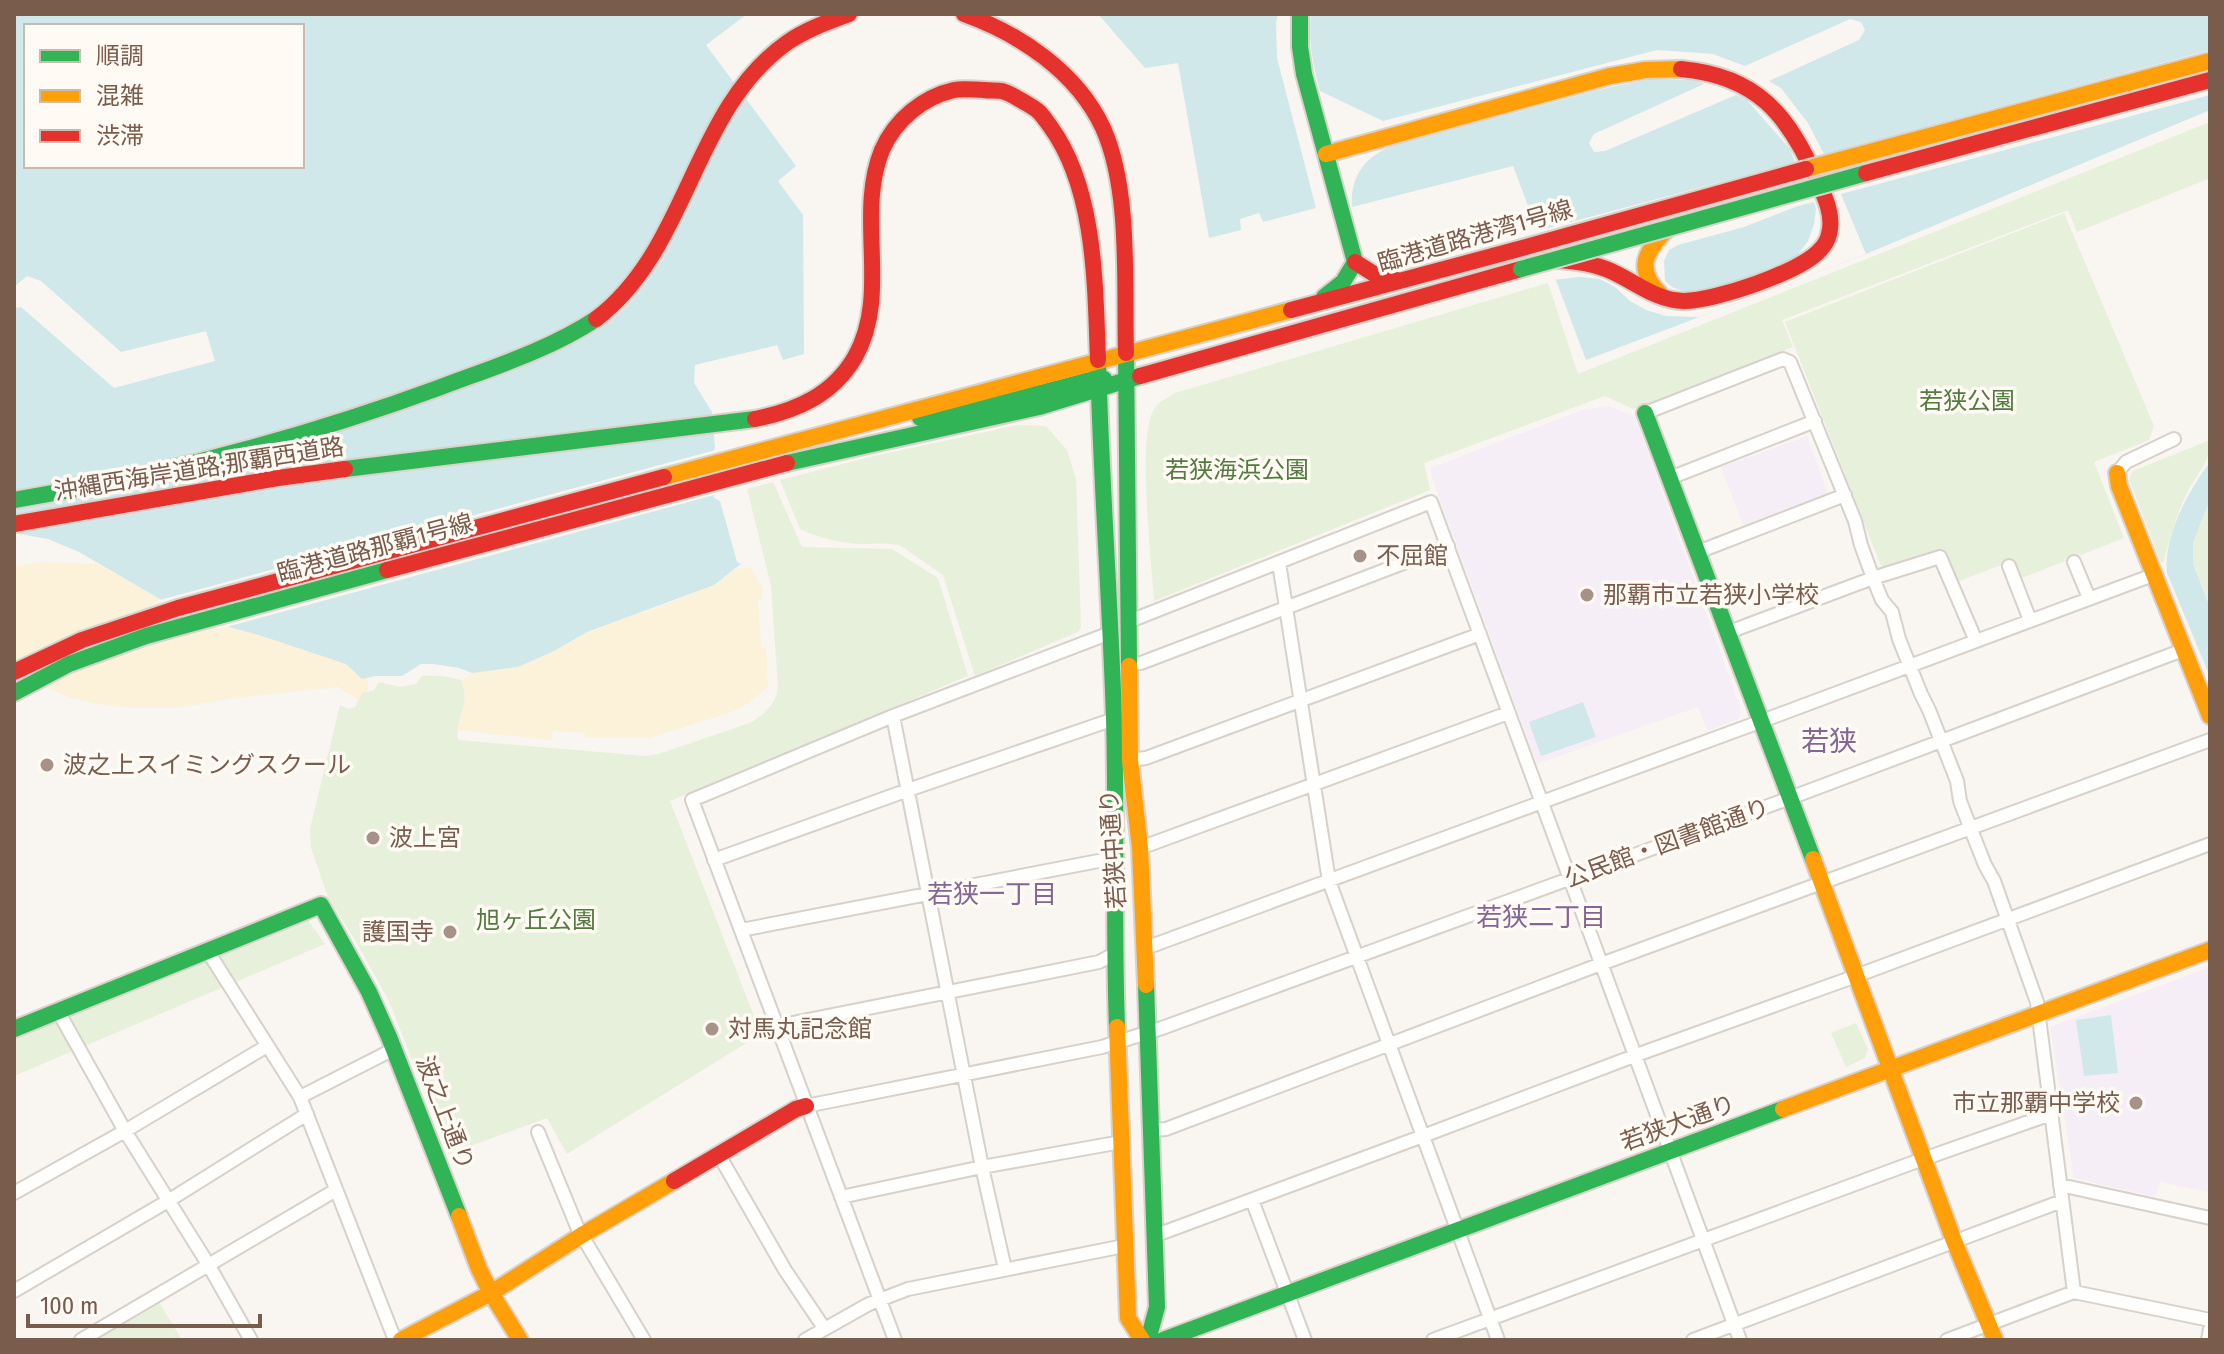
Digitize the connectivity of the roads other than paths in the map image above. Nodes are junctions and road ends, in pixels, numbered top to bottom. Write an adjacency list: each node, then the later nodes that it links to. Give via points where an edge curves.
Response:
1 (849, 14): 26 (main road, 沖縄西海岸道路;那覇西道路, via 805,32 756,69 725,108 656,249 631,287 582,328 549,346 377,412 240,453)
2 (964, 14): 13 (main road, 若狭中通り, via 1000,27 1046,57 1088,104 1106,137 1120,204)
3 (1300, 14): 6 (main road, via 1304,74)
4 (2210, 61): 10 (main road, 臨港道路港湾1号線, bridge)
5 (2210, 80): 7 (main road, 臨港道路港湾1号線, bridge)
6 (1326, 154): 9 (main road); 11 (main road, bridge, via 1645,69 1699,69 1729,77 1756,92 1803,150 1827,204 1828,237 1820,250 1790,269 1748,286 1705,299)
7 (1667, 229): 8 (main road, 臨港道路港湾1号線, bridge); 11 (main road, via 1645,261 1647,279)
8 (1557, 260): 11 (main road, via 1605,269); 15 (main road, 臨港道路港湾1号線, bridge)
9 (1355, 262): 10 (main road, via 1382,279); 12 (main road, via 1338,289)
10 (1408, 281): 12 (main road, 臨港道路港湾1号線)
11 (1664, 298)
12 (1312, 303): 13 (main road, 臨港道路港湾1号線)
13 (1126, 353): 14 (main road, 臨港道路港湾1号線); 15 (main road, 若狭中通り)
14 (1098, 360): 16 (main road, 若狭中通り); 18 (main road, 臨港道路港湾1号線); 19 (main road, 若狭中通り, via 1089,232 1062,140 1050,122 1021,99 964,89 929,98 914,108 882,150 871,191 872,299 855,356 811,401)
15 (1126, 381): 16 (main road); 38 (main road, 若狭中通り)
16 (1098, 384): 18 (main road, via 942,414); 40 (main road, 若狭中通り); 47 (main road, 臨港道路那覇1号線, via 1024,411 811,457 146,636 69,664)
17 (1645, 413): 20 (street, via 1783,359 1790,362); 24 (main road)
18 (881, 419): 22 (main road, 臨港道路港湾1号線)
19 (746, 421): 27 (main road, 沖縄西海岸道路;那覇西道路, via 278,478)
20 (1815, 421): 24 (street); 25 (street)
21 (2174, 439): 23 (street, via 2126,462)
22 (752, 454): 46 (main road, 臨港道路那覇1号線, via 139,619)
23 (2117, 473): 33 (main road)
24 (1670, 478): 29 (main road)
25 (1845, 495): 29 (street); 34 (street)
26 (14, 500)
27 (14, 524)
28 (1448, 546): 31 (street, via 1431,502); 36 (street); 41 (street)
29 (1698, 552): 39 (main road)
30 (2074, 562): 35 (street)
31 (1279, 563): 36 (street); 38 (street)
32 (2009, 566): 37 (street)
33 (2153, 575): 35 (street); 43 (main road)
34 (1873, 578): 39 (street); 42 (street, via 1940,557); 45 (street, via 1892,612)
35 (2089, 598): 37 (street)
36 (1286, 609): 44 (street); 48 (street)
37 (2030, 620): 42 (street)
38 (1130, 621): 44 (main road, 若狭中通り)
39 (1729, 632): 53 (main road)
40 (1110, 633): 50 (street); 52 (main road, 若狭中通り)
41 (1480, 634): 48 (street); 49 (street)
42 (1976, 641): 45 (street)
43 (2183, 650): 51 (main road); 54 (street, 公民館・図書館通り)
44 (1129, 664): 56 (main road, 若狭中通り)
45 (1910, 666): 53 (street); 54 (street)
46 (14, 672)
47 (14, 693)
48 (1300, 701): 56 (street, via 1146,758); 57 (street)
49 (1508, 713): 57 (street); 60 (street)
50 (893, 716): 58 (street); 65 (street, via 692,800)
51 (2210, 716)
52 (1114, 719): 56 (main road, 若狭中通り); 58 (street)
53 (1762, 721): 59 (main road); 60 (street)
54 (1941, 740): 59 (street, 公民館・図書館通り); 61 (street)
55 (2210, 740): 61 (street)
56 (1122, 761): 63 (main road, 若狭中通り); 64 (main road, 若狭中通り)
57 (1314, 785): 63 (street); 67 (street)
58 (908, 790): 65 (street); 69 (street)
59 (1790, 798): 66 (street, 公民館・図書館通り); 68 (main road)
60 (1541, 802): 66 (street); 67 (street)
61 (1970, 827): 68 (street); 70 (street)
62 (2210, 844): 70 (street)
63 (1140, 848): 72 (main road, 若狭中通り)
64 (1114, 858): 69 (street); 75 (main road, 若狭中通り)
65 (714, 860): 71 (street)
66 (1569, 879): 76 (street, 公民館・図書館通り); 77 (street)
67 (1329, 881): 72 (street); 76 (street)
68 (1822, 883): 77 (street); 78 (main road)
69 (928, 892): 71 (street); 79 (street)
70 (2008, 919): 78 (street); 81 (street)
71 (741, 930): 82 (street)
72 (1143, 949): 84 (main road, 若狭中通り)
73 (207, 950): 80 (main road); 87 (street); 88 (main road, 波之上通り, via 321,905)
74 (2210, 950): 81 (main road, 若狭大通り)
75 (1114, 954): 79 (street, via 1099,962); 85 (main road, 若狭中通り)
76 (1357, 957): 84 (street, 公民館・図書館通り); 86 (street)
77 (1601, 964): 86 (street); 89 (street)
78 (1856, 976): 89 (street); 90 (main road)
79 (948, 992): 82 (street); 91 (street)
80 (58, 1011): 83 (main road); 97 (street)
81 (2039, 1014): 90 (main road, 若狭大通り); 95 (street)
82 (778, 1026): 93 (street)
83 (14, 1029)
84 (1148, 1032): 85 (street, 公民館・図書館通り); 96 (main road, 若狭中通り)
85 (1117, 1042): 91 (street, 公民館・図書館通り); 100 (main road, 若狭中通り)
86 (1390, 1044): 96 (street); 99 (street)
87 (267, 1046): 92 (street); 97 (street)
88 (394, 1049): 92 (street); 123 (main road, 波之上通り)
89 (1634, 1055): 99 (street); 101 (street)
90 (1892, 1069): 101 (main road, 若狭大通り); 103 (main road)
91 (964, 1074): 93 (street, 公民館・図書館通り); 104 (street)
92 (300, 1097): 94 (street)
93 (806, 1106): 102 (main road); 108 (street)
94 (307, 1114): 106 (street); 110 (street)
95 (2051, 1114): 103 (street); 105 (street)
96 (1152, 1130): 115 (main road, 若狭中通り)
97 (125, 1131): 107 (street); 110 (street)
98 (538, 1132): 114 (street)
99 (1423, 1136): 109 (street); 113 (street)
100 (1121, 1142): 104 (street); 118 (main road, 若狭中通り)
101 (1669, 1151): 113 (main road, 若狭大通り); 116 (street)
102 (719, 1155): 114 (main road); 129 (street)
103 (1924, 1159): 116 (street); 117 (main road)
104 (982, 1167): 108 (street); 120 (street)
105 (2060, 1185): 111 (street); 112 (street)
106 (336, 1190): 119 (street); 135 (street)
107 (14, 1193)
108 (841, 1197): 125 (street)
109 (1252, 1200): 115 (street); 124 (street)
110 (168, 1201): 119 (street); 121 (street)
111 (2062, 1201): 117 (street); 122 (street)
112 (2210, 1218)
113 (1459, 1231): 124 (main road, 若狭大通り); 126 (street)
114 (582, 1235): 123 (main road); 138 (street)
115 (1154, 1236): 141 (main road, 若狭中通り, via 1157,1307)
116 (1704, 1240): 126 (street); 128 (street)
117 (1954, 1241): 128 (street); 131 (main road)
118 (1124, 1246): 120 (street); 141 (main road, 若狭中通り, via 1128,1318)
119 (208, 1264): 132 (street); 133 (street)
120 (1005, 1269): 125 (street)
121 (14, 1291)
122 (2074, 1292): 127 (street); 131 (street)
123 (491, 1293): 136 (main road); 137 (main road, 波之上通り)
124 (1287, 1293): 142 (main road, 若狭大通り); 143 (street)
125 (880, 1299): 129 (street); 140 (street)
126 (1490, 1318): 144 (street); 145 (street)
127 (2210, 1320)
128 (1735, 1324): 146 (street); 147 (street)
129 (824, 1328): 139 (street)
130 (2210, 1329): 149 (street)
131 (1991, 1333): 148 (street)
132 (249, 1336): 134 (street)
133 (81, 1340)
134 (233, 1340)
135 (395, 1340)
136 (401, 1340)
137 (520, 1340)
138 (644, 1340)
139 (805, 1340)
140 (895, 1340)
141 (1145, 1340)
142 (1163, 1340)
143 (1305, 1340)
144 (1433, 1340)
145 (1498, 1340)
146 (1693, 1340)
147 (1740, 1340)
148 (1947, 1340)
149 (2208, 1340)

